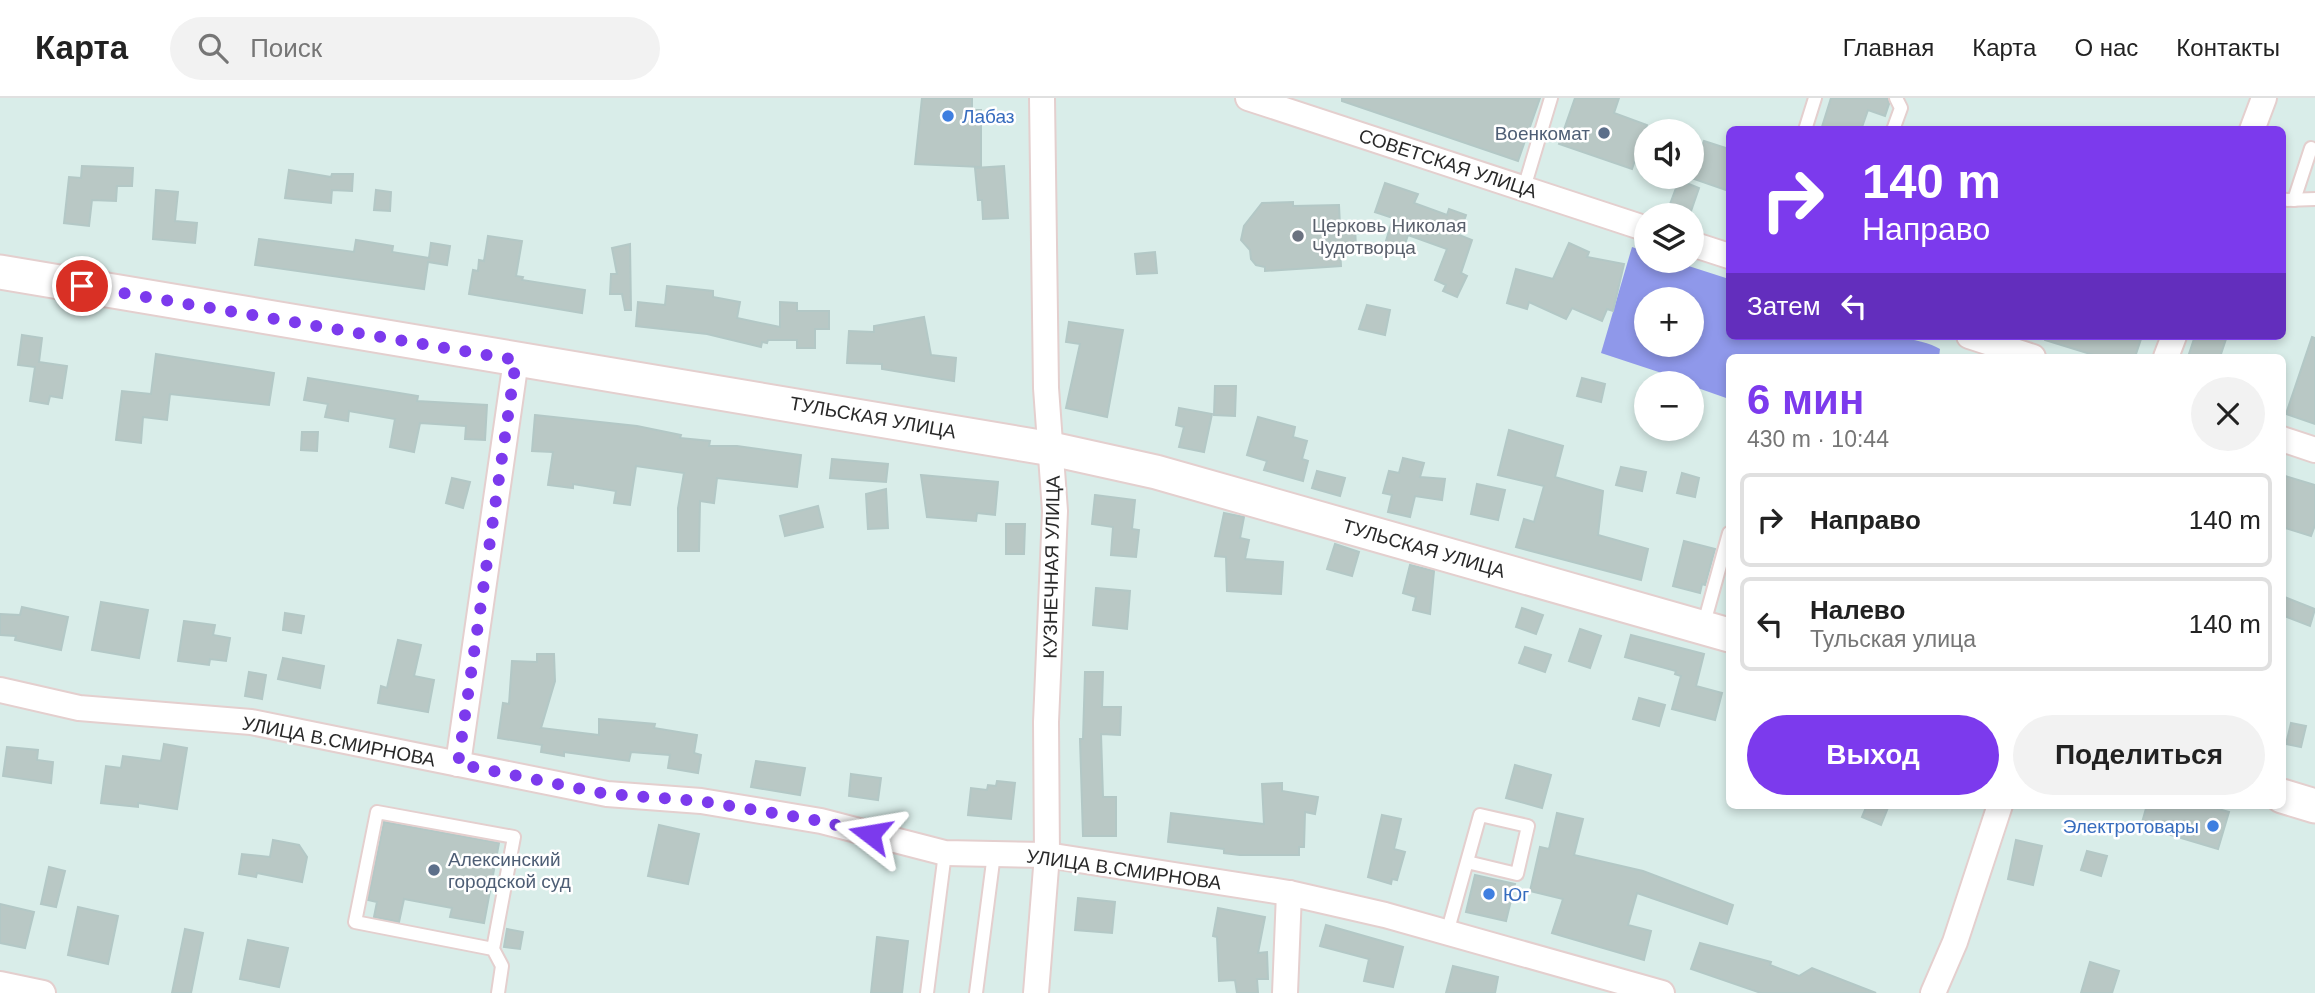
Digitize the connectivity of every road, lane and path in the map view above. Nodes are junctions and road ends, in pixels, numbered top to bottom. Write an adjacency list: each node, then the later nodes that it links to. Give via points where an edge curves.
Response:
1 (1042, 98): 22 (street, КУЗНЕЧНАЯ УЛИЦА, via 1046,388)
2 (1248, 98): 11 (street, СОВЕТСКАЯ УЛИЦА)
3 (1551, 98): 11 (lane)
4 (1815, 98): 7 (lane)
5 (1896, 98): 8 (lane, via 1901,108)
6 (2264, 98): 9 (street)
7 (1805, 126)
8 (1894, 126)
9 (2254, 126)
10 (2311, 148): 13 (lane)
11 (1524, 188): 14 (street, СОВЕТСКАЯ УЛИЦА)
12 (2315, 199): 13 (lane)
13 (2288, 200)
14 (1634, 225)
15 (1704, 248): 16 (street)
16 (1726, 255)
17 (0, 272): 20 (main road, ТУЛЬСКАЯ УЛИЦА)
18 (1981, 340): 19 (street)
19 (2024, 354)
20 (516, 360): 22 (main road, ТУЛЬСКАЯ УЛИЦА); 27 (street)
21 (2286, 440): 23 (street)
22 (1052, 449): 25 (main road, ТУЛЬСКАЯ УЛИЦА, via 1156,472); 33 (street, КУЗНЕЧНАЯ УЛИЦА, via 1055,511 1046,722)
23 (2315, 450)
24 (1726, 556): 25 (lane)
25 (1716, 632)
26 (0, 690): 27 (street, УЛИЦА В.СМИРНОВА, via 79,708 251,722)
27 (458, 764): 31 (street, УЛИЦА В.СМИРНОВА, via 607,794 701,801 821,821)
28 (2286, 797): 29 (main road)
29 (2315, 806)
30 (1999, 809): 46 (street, via 1955,942)
31 (945, 853): 32 (street, УЛИЦА В.СМИРНОВА); 41 (lane)
32 (994, 854): 33 (street, УЛИЦА В.СМИРНОВА); 42 (lane)
33 (1047, 855): 35 (street, УЛИЦА В.СМИРНОВА); 43 (street, КУЗНЕЧНАЯ УЛИЦА)
34 (1466, 862): 34 (lane, via 1479,814 1528,827 1517,874); 36 (lane)
35 (1289, 893): 36 (street, УЛИЦА В.СМИРНОВА); 44 (street)
36 (1447, 933): 45 (street, УЛИЦА В.СМИРНОВА)
37 (493, 949): 37 (lane, via 355,922 377,812 514,838); 40 (lane, via 502,966)
38 (0, 984): 39 (street)
39 (43, 993)
40 (498, 993)
41 (927, 993)
42 (976, 993)
43 (1035, 993)
44 (1285, 993)
45 (1662, 993)
46 (1933, 993)

